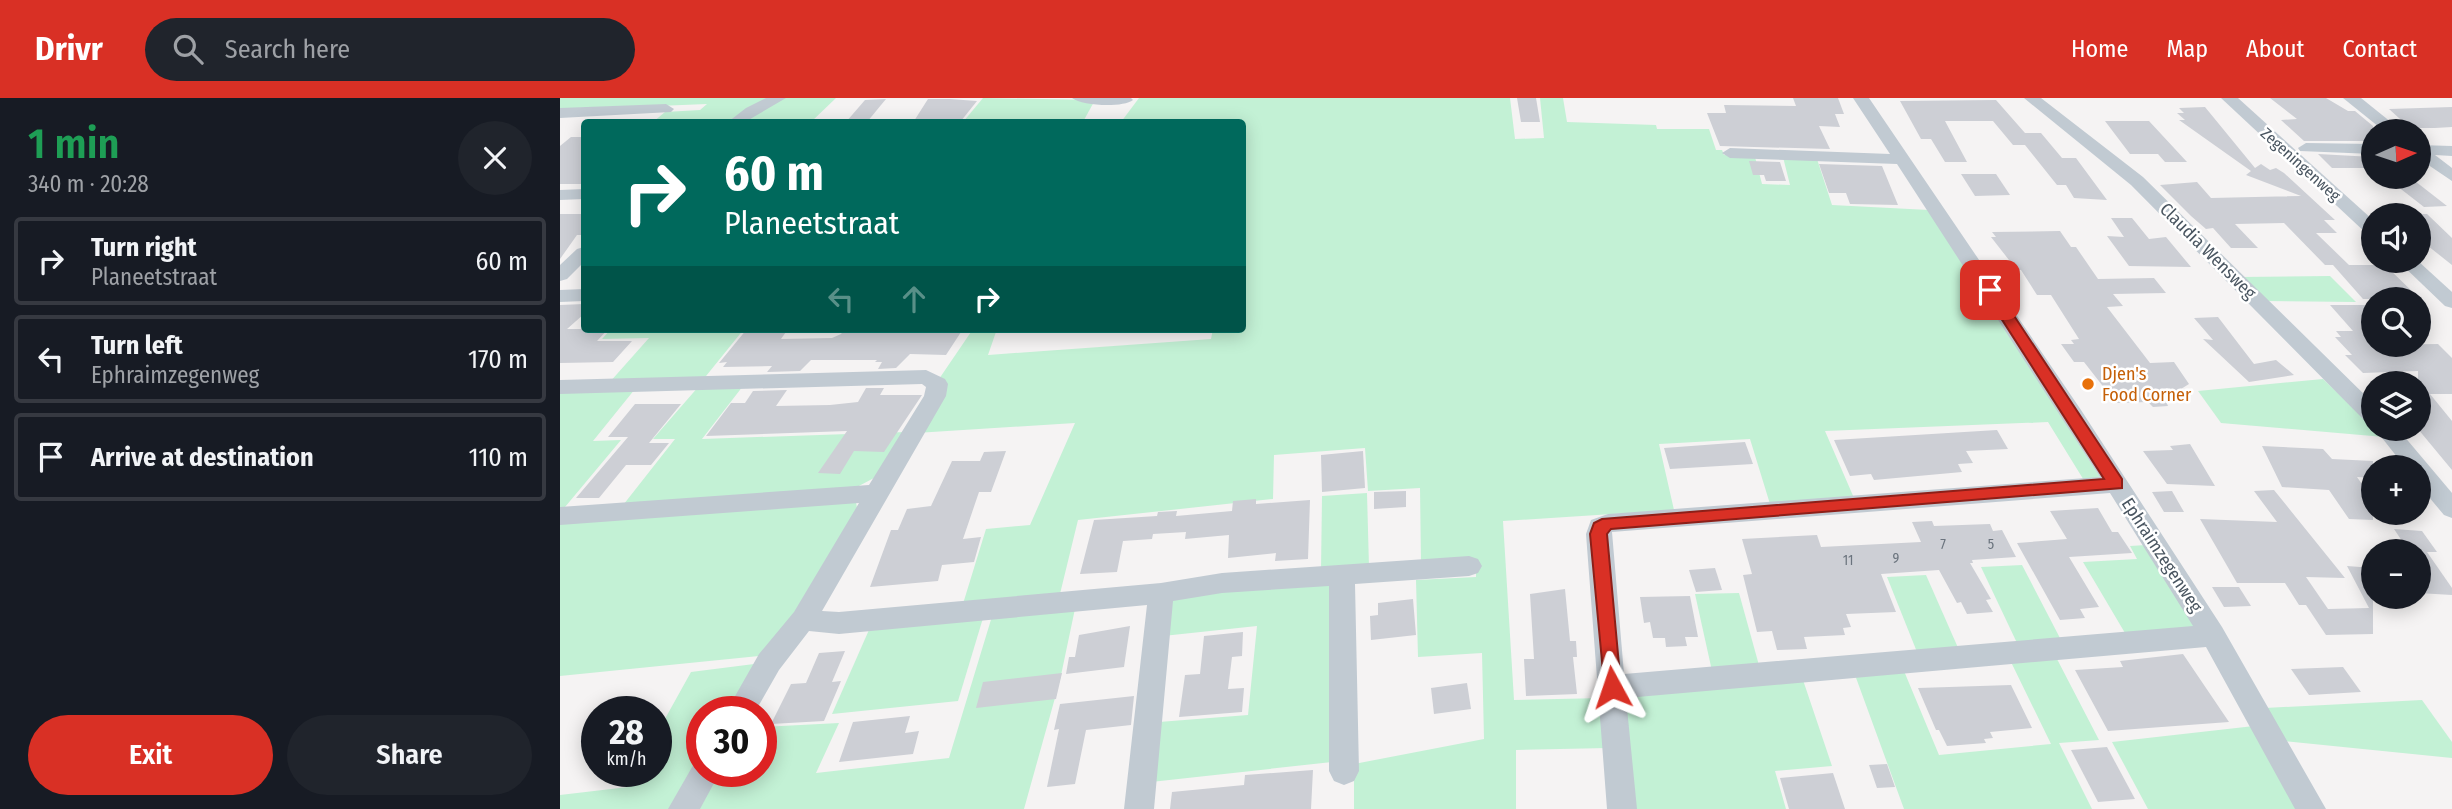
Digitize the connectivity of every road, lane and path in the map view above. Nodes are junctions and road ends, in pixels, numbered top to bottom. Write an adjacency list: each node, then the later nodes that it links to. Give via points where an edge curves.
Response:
1 (778, 98): 10 (street)
2 (1080, 98): 7 (street)
3 (1861, 98): 17 (street, Ephraimzegenweg)
4 (2032, 98): 30 (street, Claudia Wensweg, via 2137,181)
5 (2229, 98): 22 (street, Zegeningenweg)
6 (2351, 98): 11 (street)
7 (1125, 100)
8 (666, 108): 9 (street)
9 (560, 113)
10 (741, 119)
11 (2378, 119)
12 (2306, 148): 13 (street)
13 (2361, 149)
14 (2431, 150): 15 (street)
15 (2452, 151)
16 (1730, 153): 17 (street)
17 (1903, 159): 34 (street, Ephraimzegenweg)
18 (2431, 159): 19 (street)
19 (2452, 176)
20 (581, 194): 21 (street)
21 (560, 195)
22 (2361, 219)
23 (581, 256): 25 (street)
24 (2420, 273): 28 (street)
25 (560, 275)
26 (581, 295): 27 (street)
27 (560, 296)
28 (2452, 302)
29 (560, 387): 35 (street, via 926,377 937,384 935,396)
30 (2361, 404)
31 (2396, 441): 32 (street)
32 (2408, 455)
33 (2431, 483): 36 (street)
34 (2116, 484): 42 (street, Ephraimzegenweg); 43 (street, via 1608,523 1598,534)
35 (874, 493): 37 (street); 41 (street)
36 (2452, 509)
37 (560, 516)
38 (1469, 566): 39 (street)
39 (1342, 574): 40 (street); 45 (street)
40 (1161, 593): 41 (street, via 839,623); 48 (street)
41 (803, 620): 44 (street, via 769,662)
42 (2213, 635): 43 (street); 50 (street, Ephraimzegenweg)
43 (1612, 687): 49 (street)
44 (749, 696)
45 (1344, 771)
46 (696, 787): 47 (street)
47 (683, 809)
48 (1139, 809)
49 (1622, 809)
50 (2311, 809)

